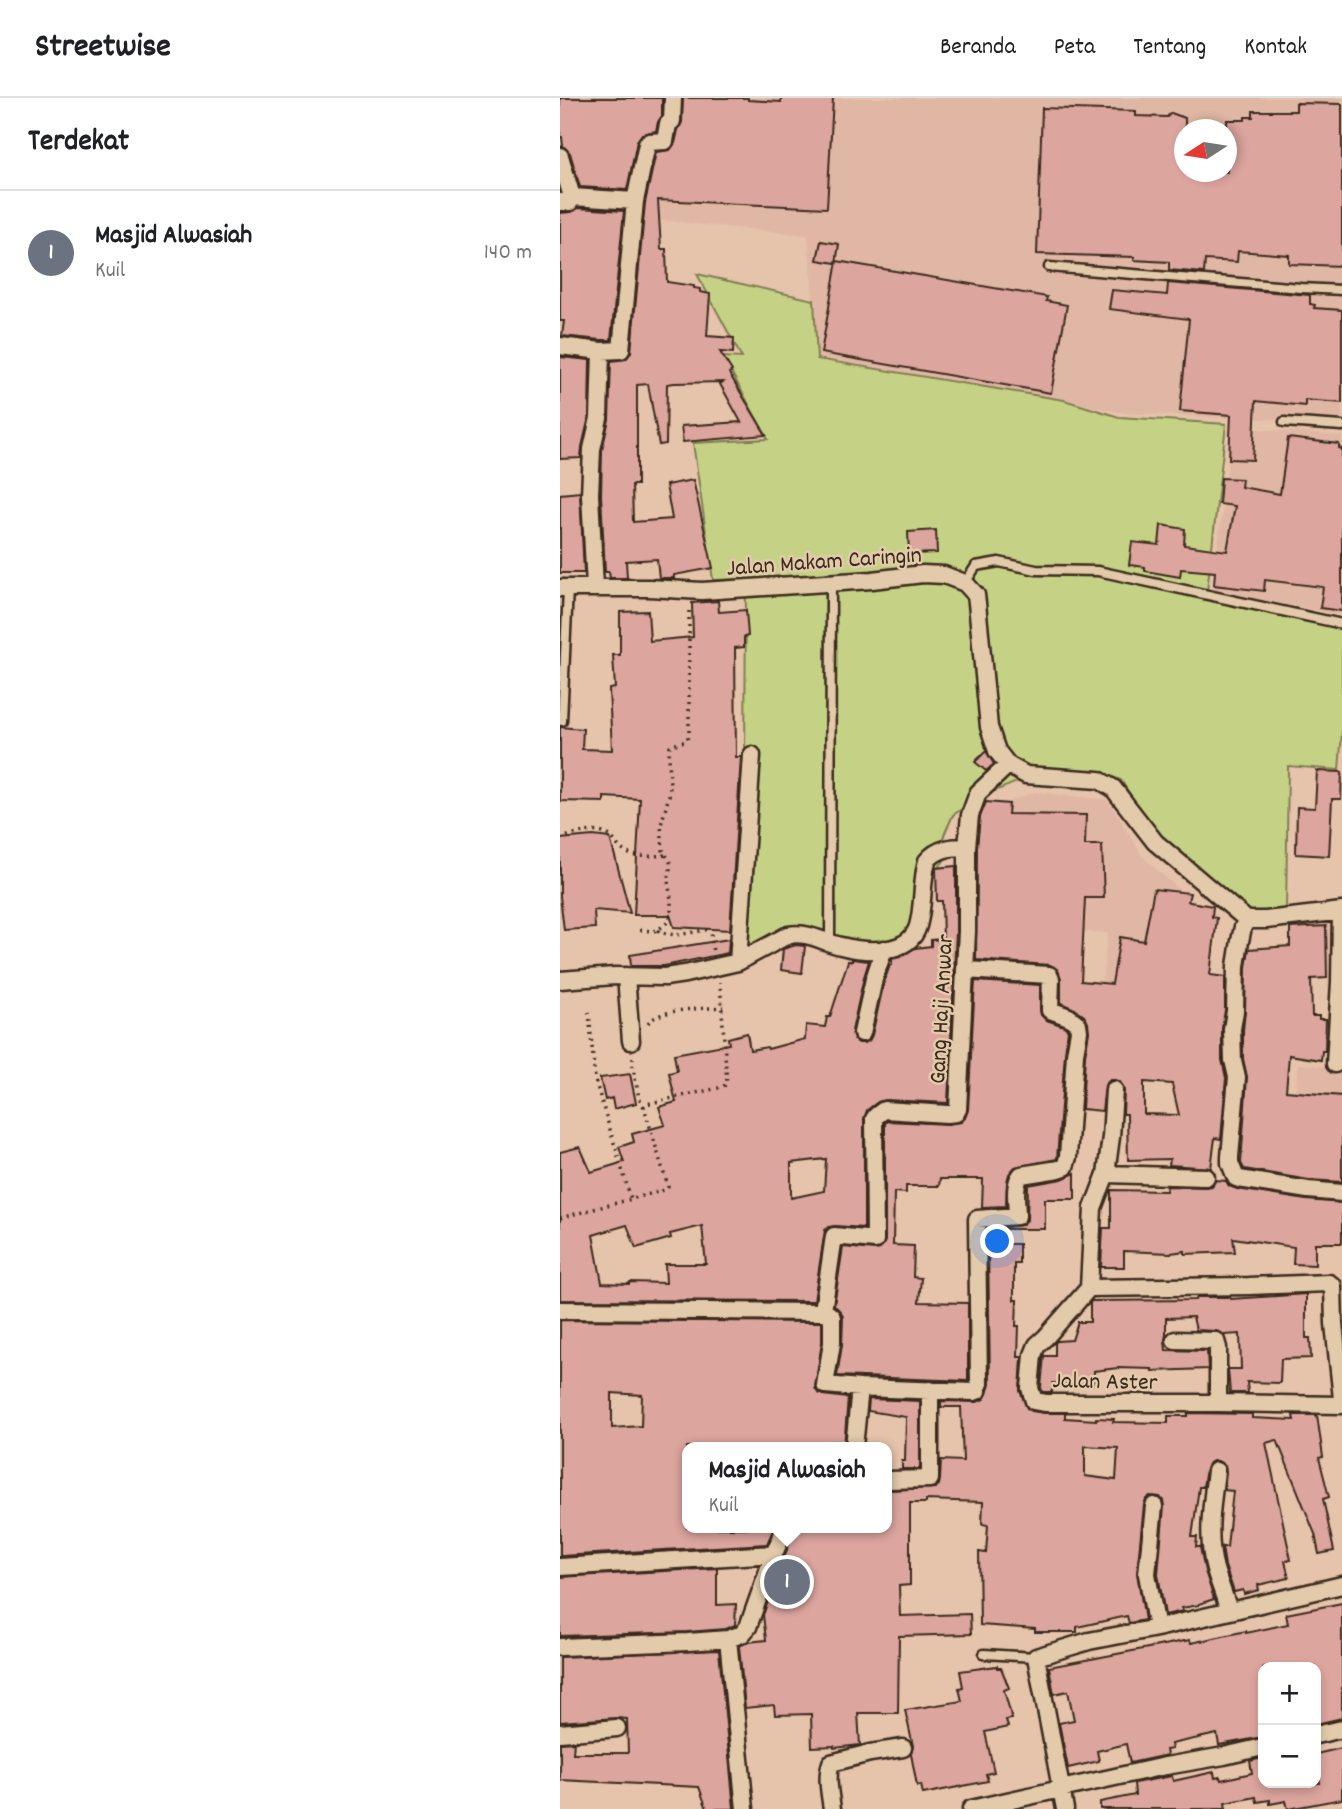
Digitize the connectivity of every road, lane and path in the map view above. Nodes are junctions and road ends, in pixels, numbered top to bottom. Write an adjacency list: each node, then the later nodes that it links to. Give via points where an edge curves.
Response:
1 (673, 98): 4 (street, via 666,141 647,144)
2 (560, 156): 3 (street)
3 (566, 200): 4 (street)
4 (635, 201): 8 (street, via 621,350)
5 (1049, 267): 6 (lane)
6 (1342, 290)
7 (560, 346): 8 (street)
8 (601, 351): 13 (street, via 590,495)
9 (1284, 422): 10 (lane)
10 (1342, 426)
11 (831, 583): 12 (street, Jalan Makam Caringin, via 922,574 944,575); 15 (street, Jalan Makam Caringin); 27 (lane)
12 (965, 583): 16 (lane, via 976,566 999,562 1036,570 1098,571); 19 (street, via 978,603 989,727 997,751)
13 (595, 587): 14 (street, Jalan Makam Caringin); 15 (street, Jalan Makam Caringin)
14 (564, 588): 17 (lane)
15 (689, 590): 22 (path, via 688,735 669,751 670,792 661,825)
16 (1342, 624)
17 (562, 720)
18 (752, 755): 29 (street)
19 (1008, 765): 21 (street, Gang Haji Anwar, via 978,793); 24 (street, via 1026,775 1099,780 1113,788 1155,842)
20 (560, 838): 22 (path, via 583,831 605,833 632,856)
21 (967, 847): 28 (street, via 931,855 912,938); 31 (street, Gang Haji Anwar)
22 (666, 855): 26 (path, via 671,915)
23 (1342, 911): 24 (street); 39 (street)
24 (1243, 918): 44 (street, via 1232,1029 1237,1077 1230,1163 1239,1180)
25 (640, 930): 26 (path)
26 (658, 930): 30 (path, via 677,935 709,931)
27 (830, 942): 28 (street, via 863,950); 29 (street, via 801,933 788,935)
28 (884, 949): 37 (street)
29 (738, 962): 30 (street)
30 (717, 967): 32 (street, via 665,977); 34 (path)
31 (965, 970): 49 (street, Gang Haji Anwar, via 958,1109 947,1114 884,1110 876,1116 875,1240 834,1236); 52 (street, via 1049,975 1050,1010 1069,1017 1079,1031 1065,1167 1021,1175 1017,1216 977,1219 978,1389)
32 (626, 976): 33 (street); 38 (street)
33 (560, 980)
34 (723, 1007): 36 (path, via 654,1017); 41 (path, via 727,1083)
35 (589, 1012): 45 (path, via 595,1080)
36 (645, 1028)
37 (862, 1033)
38 (632, 1048): 41 (path)
39 (1335, 1064)
40 (1114, 1090): 42 (street)
41 (644, 1107): 45 (path, via 668,1187)
42 (1106, 1174): 43 (street); 47 (street, via 1093,1208)
43 (1206, 1177)
44 (1342, 1193)
45 (631, 1199): 46 (path)
46 (560, 1218)
47 (1089, 1288): 53 (street, via 1329,1283 1334,1286); 54 (street, Jalan Aster, via 1037,1345 1030,1388 1034,1401)
48 (560, 1310): 49 (street)
49 (823, 1311): 51 (street, via 832,1317 825,1385)
50 (1175, 1340): 54 (street, via 1216,1340)
51 (860, 1388): 52 (street); 56 (street)
52 (930, 1390): 58 (street, via 930,1479)
53 (1342, 1398)
54 (1219, 1403): 55 (street, Jalan Aster)
55 (1342, 1405)
56 (855, 1442)
57 (1216, 1471): 64 (street, via 1210,1545)
58 (892, 1480)
59 (1154, 1506): 65 (street, via 1147,1574)
60 (783, 1533): 61 (street)
61 (774, 1554): 62 (street); 66 (street, via 747,1631)
62 (560, 1567)
63 (1342, 1585): 64 (street)
64 (1229, 1611): 65 (street)
65 (1157, 1628): 69 (street)
66 (728, 1639): 67 (street); 77 (street)
67 (560, 1647)
68 (984, 1654): 69 (lane)
69 (1036, 1657): 76 (street)
70 (617, 1728): 72 (street)
71 (1342, 1729): 73 (street)
72 (560, 1733)
73 (1321, 1734)
74 (903, 1748): 78 (street, via 831,1763)
75 (1258, 1748): 76 (street)
76 (1060, 1790): 79 (street); 80 (street)
77 (746, 1809)
78 (832, 1809)
79 (971, 1809)
80 (1065, 1809)

